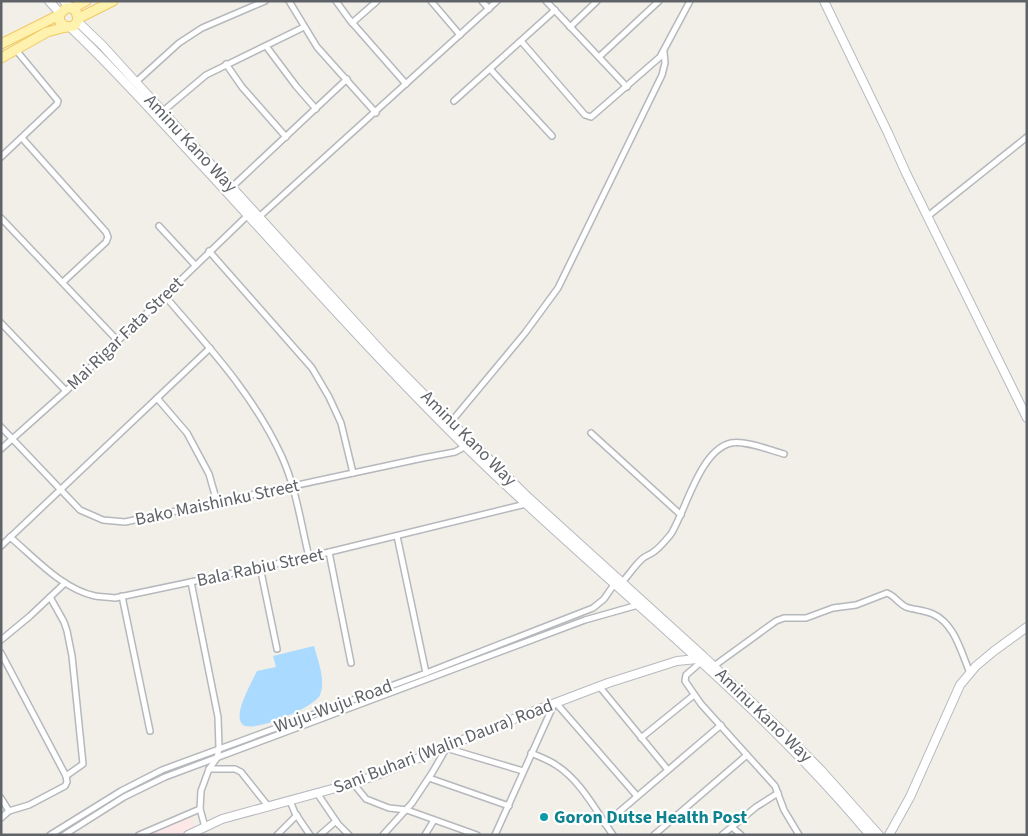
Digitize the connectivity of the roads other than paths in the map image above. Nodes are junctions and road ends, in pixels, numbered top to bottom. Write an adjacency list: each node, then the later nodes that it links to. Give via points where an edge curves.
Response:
1 (49, 1): 19 (main road)
2 (86, 1): 16 (main road)
3 (113, 1): 21 (main road)
4 (265, 1): 35 (street, via 202,28 157,61)
5 (289, 1): 23 (street)
6 (336, 1): 20 (street)
7 (376, 1): 20 (street)
8 (431, 1): 24 (street)
9 (482, 1): 17 (street)
10 (497, 1): 17 (street)
11 (546, 1): 18 (street)
12 (597, 1): 22 (street)
13 (658, 1): 31 (street)
14 (690, 1): 29 (street)
15 (824, 1): 50 (main road)
16 (69, 6): 19 (main road); 21 (main road, via 78,12)
17 (489, 9): 24 (street)
18 (555, 10): 22 (street); 25 (street)
19 (59, 14): 21 (main road, via 60,22); 26 (main road)
20 (352, 23): 36 (street)
21 (73, 24): 28 (main road, via 47,32); 35 (main road, Aminu Kano Way, via 102,46); 46 (main road, Aminu Kano Way)
22 (570, 27): 31 (street)
23 (304, 28): 27 (street); 34 (street)
24 (460, 35): 36 (street)
25 (521, 41): 33 (street); 37 (street, via 589,117)
26 (1, 44)
27 (266, 46): 32 (street); 39 (street)
28 (16, 50): 30 (main road); 45 (street, via 58,101)
29 (664, 52): 37 (street); 66 (street, via 665,63 658,82 558,288)
30 (1, 58)
31 (599, 58): 37 (street)
32 (226, 64): 40 (street, via 206,75); 43 (street)
33 (490, 69): 38 (street); 42 (street)
34 (347, 79): 39 (street); 41 (street)
35 (136, 82): 40 (main road, Aminu Kano Way)
36 (406, 84): 41 (street)
37 (626, 87)
38 (454, 101)
39 (316, 109): 43 (street)
40 (162, 112): 46 (main road, Aminu Kano Way)
41 (376, 113): 51 (street)
42 (552, 136)
43 (286, 137): 48 (street)
44 (1027, 137): 50 (street)
45 (22, 138): 47 (street); 57 (street, via 108,237)
46 (192, 150): 48 (main road, Aminu Kano Way); 49 (main road, Aminu Kano Way)
47 (1, 158)
48 (232, 187): 51 (main road, Aminu Kano Way)
49 (248, 215): 54 (main road, Aminu Kano Way); 55 (street, Mai Rigar Fata Street)
50 (928, 216): 65 (main road)
51 (259, 217): 54 (main road, Aminu Kano Way)
52 (1, 218): 57 (street)
53 (159, 226): 56 (street)
54 (269, 233): 64 (main road, Aminu Kano Way, via 359,338)
55 (209, 251): 56 (street, Mai Rigar Fata Street); 73 (street, via 312,368 341,424)
56 (195, 264): 58 (street, Mai Rigar Fata Street)
57 (63, 282): 60 (street)
58 (164, 295): 60 (street, Mai Rigar Fata Street); 61 (street)
59 (1, 323): 62 (street)
60 (117, 340): 62 (street, Mai Rigar Fata Street)
61 (210, 348): 63 (street); 74 (street, via 241,386 264,423 283,458)
62 (66, 391): 69 (street, Mai Rigar Fata Street)
63 (157, 398): 75 (street); 76 (street, via 187,433 210,474)
64 (437, 413): 66 (main road, Aminu Kano Way); 70 (main road, Aminu Kano Way)
65 (1027, 418)
66 (451, 422): 87 (main road, Aminu Kano Way)
67 (1, 427): 69 (street, Bako Maishinku Street)
68 (591, 434): 78 (street)
69 (12, 439): 71 (street, Mai Rigar Fata Street); 75 (street, Bako Maishinku Street)
70 (466, 446): 73 (street, Bako Maishinku Street, via 455,452); 77 (main road, Aminu Kano Way)
71 (1, 449)
72 (784, 454): 78 (street, Wuju-Wuju Road, via 745,444 732,443 721,447 690,490)
73 (353, 473): 74 (street, Bako Maishinku Street)
74 (292, 487): 76 (street, Bako Maishinku Street); 83 (street)
75 (60, 490): 76 (street, Bako Maishinku Street, via 80,510 103,520 125,522); 80 (street)
76 (217, 502)
77 (526, 504): 79 (street, Bala Rabiu Street); 87 (main road, Aminu Kano Way)
78 (681, 515): 87 (street, Wuju-Wuju Road, via 670,535)
79 (397, 536): 82 (street, Bala Rabiu Street); 98 (street)
80 (10, 537): 81 (street); 86 (street, Bala Rabiu Street)
81 (1, 546)
82 (329, 552): 83 (street, Bala Rabiu Street); 96 (street)
83 (309, 557): 84 (street, Bala Rabiu Street)
84 (260, 567): 85 (street, Bala Rabiu Street); 93 (street)
85 (190, 582): 88 (street, Bala Rabiu Street); 107 (street, via 218,717)
86 (65, 583): 88 (street, Bala Rabiu Street, via 94,596); 89 (street)
87 (619, 583): 90 (main road, Aminu Kano Way); 97 (main road, Aminu Kano Way); 98 (street, Wuju-Wuju Road, via 593,608)
88 (122, 596): 104 (street)
89 (50, 597): 92 (street); 114 (street, via 64,622 72,656 82,764)
90 (638, 605): 95 (main road, Aminu Kano Way); 110 (street, Wuju-Wuju Road, via 585,620)
91 (1027, 628): 99 (main road)
92 (1, 640)
93 (277, 650)
94 (1, 653): 114 (street)
95 (699, 660): 100 (main road, Sani Buhari (Walin Daura) Road, via 677,661); 101 (street, via 685,681); 152 (main road, Aminu Kano Way, via 780,738)
96 (351, 662)
97 (714, 666): 99 (street, via 776,621 806,618 887,593 908,608 936,615 948,624); 153 (main road, Aminu Kano Way, via 820,769)
98 (426, 673): 107 (street, Wuju-Wuju Road)
99 (970, 673): 154 (main road, via 960,685 910,797)
100 (599, 686): 102 (main road, Sani Buhari (Walin Daura) Road); 105 (street)
101 (694, 695): 103 (street); 105 (street)
102 (555, 703): 106 (main road, Sani Buhari (Walin Daura) Road); 108 (street); 119 (street)
103 (721, 725): 109 (street); 112 (street)
104 (150, 731)
105 (641, 738): 112 (street)
106 (447, 747): 113 (street); 115 (street); 116 (main road, Sani Buhari (Walin Daura) Road)
107 (219, 748): 110 (street); 135 (street, Wuju-Wuju Road, via 162,770)
108 (531, 753): 113 (street); 131 (street, via 564,770 594,805)
109 (747, 755): 118 (street); 148 (street)
110 (217, 758): 111 (street); 136 (street, Wuju-Wuju Road, via 165,777 124,797)
111 (209, 769): 122 (street, via 241,772); 124 (street, via 201,791)
112 (668, 770): 119 (street)
113 (523, 771): 123 (street)
114 (66, 776): 126 (street, via 65,786 29,805)
115 (429, 778): 123 (street); 125 (street)
116 (353, 783): 117 (main road, Sani Buhari (Walin Daura) Road); 125 (street, via 366,799 389,808)
117 (316, 793): 121 (main road, Sani Buhari (Walin Daura) Road); 130 (street)
118 (778, 793): 132 (street); 151 (street)
119 (637, 796): 131 (street)
120 (1, 798): 126 (street)
121 (290, 801): 122 (main road, Sani Buhari (Walin Daura) Road); 127 (street)
122 (268, 806): 133 (main road, Sani Buhari (Walin Daura) Road, via 222,819)
123 (509, 806): 146 (street)
124 (200, 809): 133 (street); 137 (street)
125 (407, 810): 129 (street); 143 (street)
126 (9, 811): 128 (street)
127 (297, 815): 139 (street); 140 (street)
128 (1, 818)
129 (434, 820): 134 (street); 144 (street)
130 (336, 821): 141 (street); 142 (street)
131 (605, 824): 147 (street)
132 (732, 827): 149 (street); 150 (street)
133 (203, 830): 138 (main road, Sani Buhari (Walin Daura) Road)
134 (462, 832): 145 (street)
135 (50, 835)
136 (64, 835)
137 (139, 835)
138 (188, 835)
139 (277, 835)
140 (310, 835)
141 (320, 835)
142 (349, 835)
143 (383, 835)
144 (425, 835)
145 (477, 835)
146 (495, 835)
147 (613, 835)
148 (654, 835)
149 (722, 835)
150 (741, 835)
151 (799, 835)
152 (870, 835)
153 (879, 835)
154 (889, 835)

